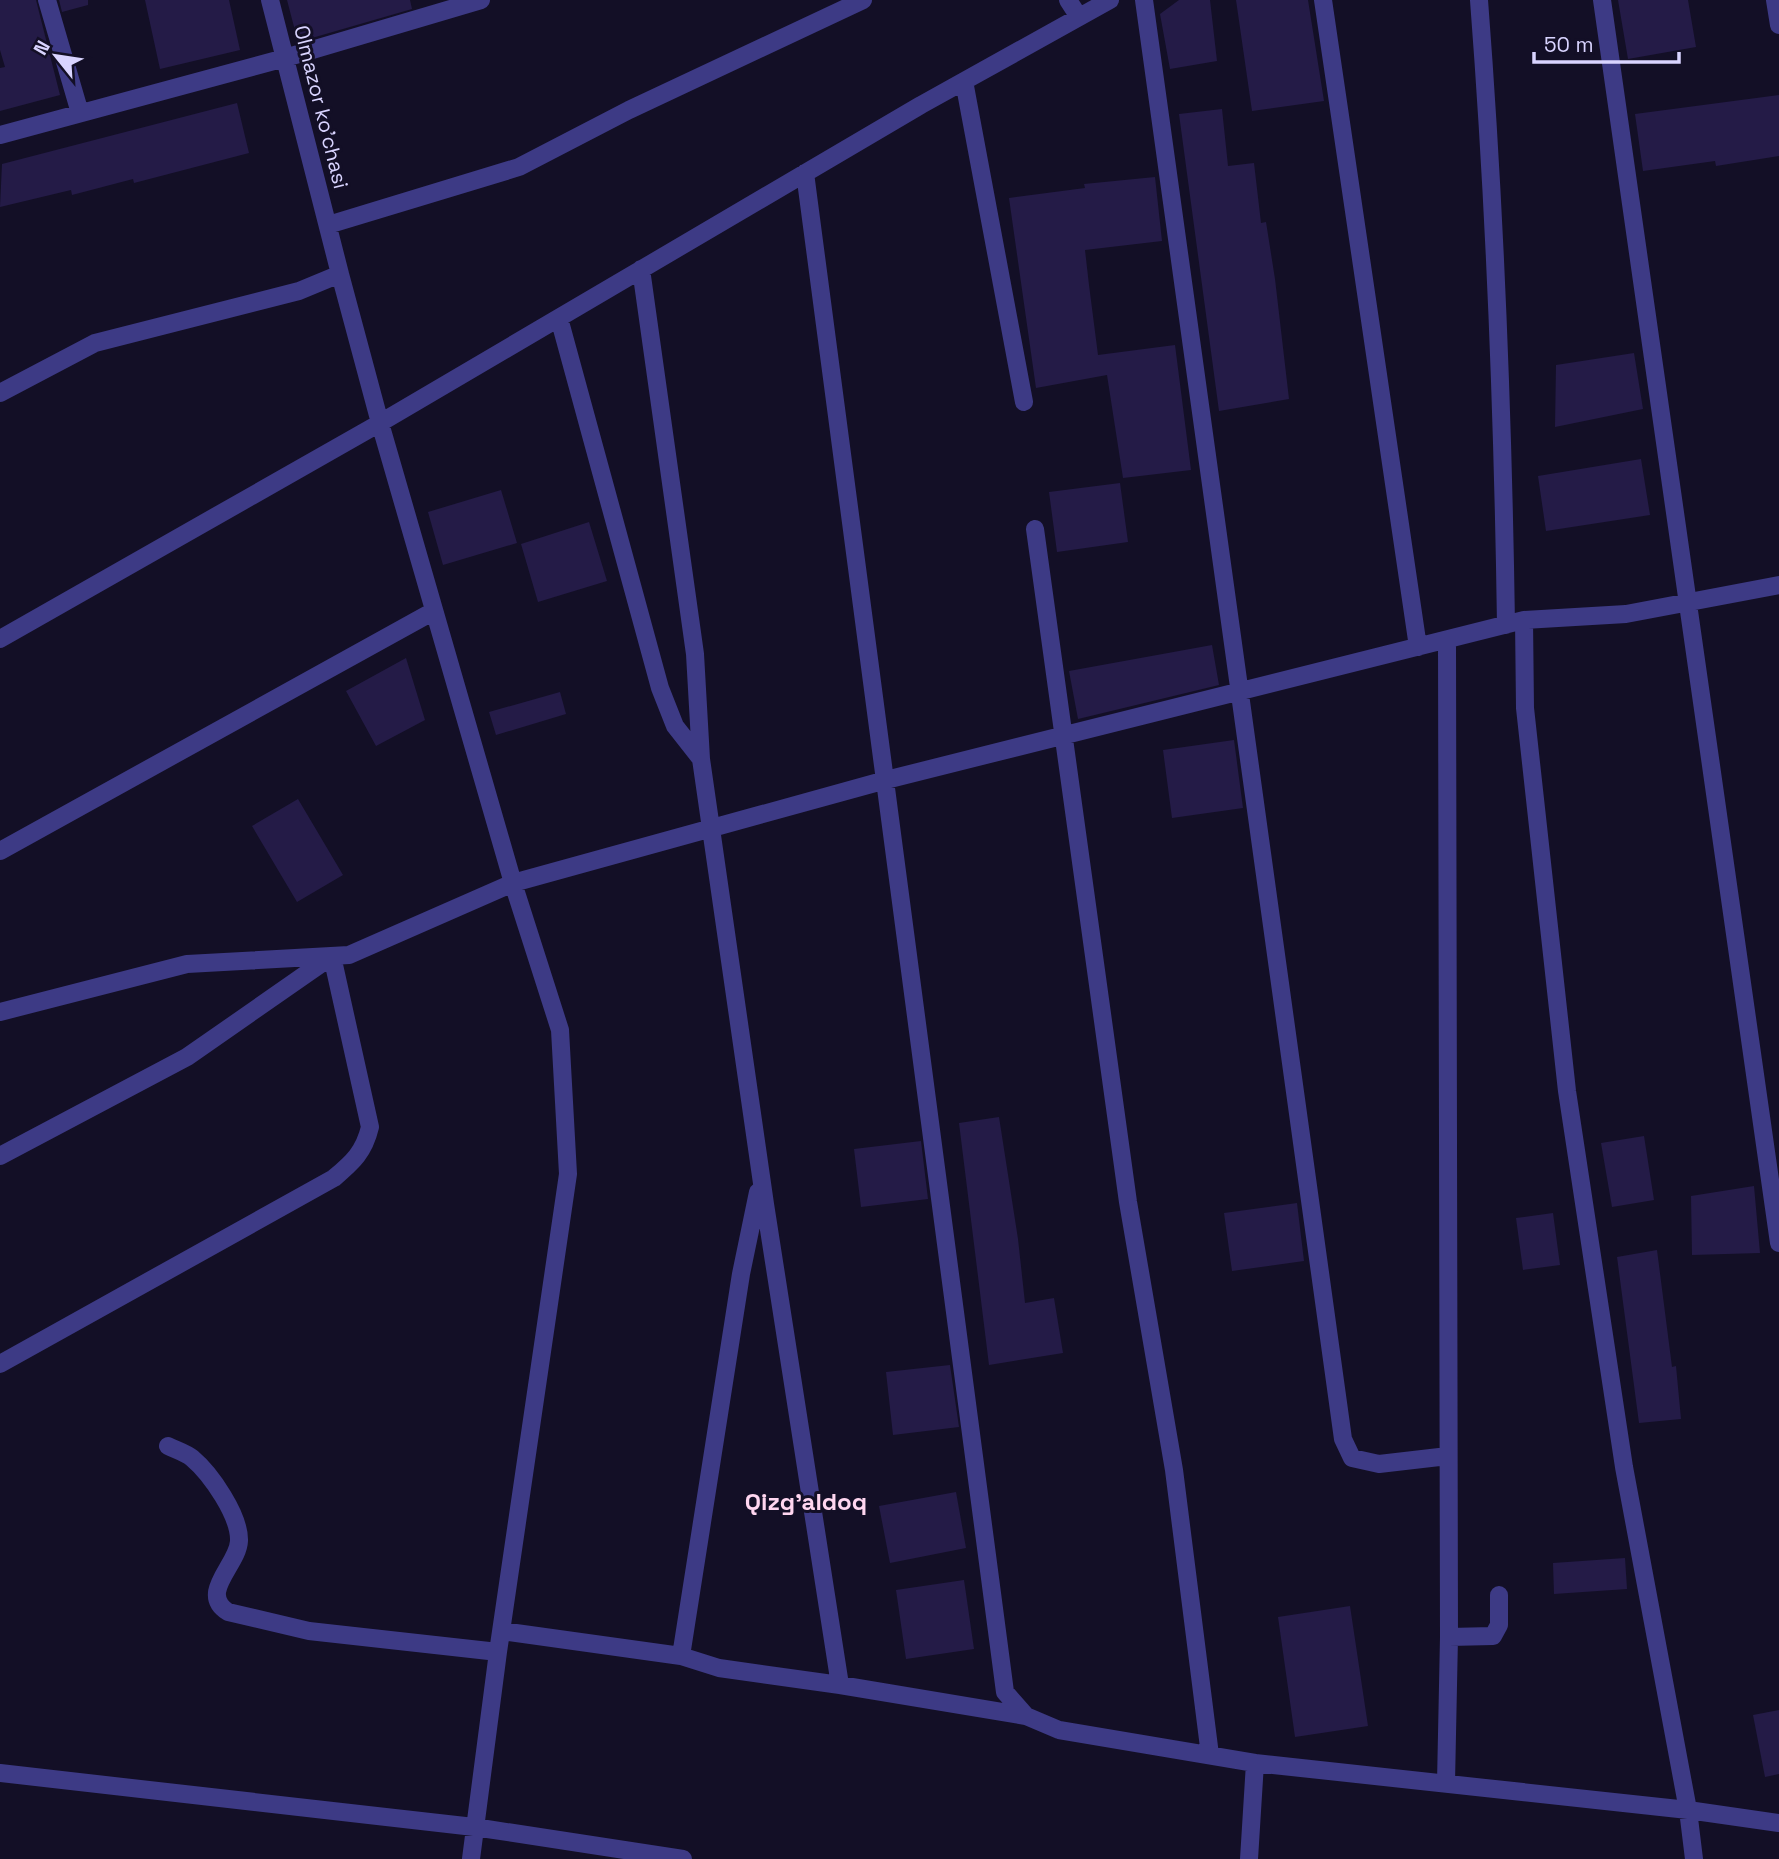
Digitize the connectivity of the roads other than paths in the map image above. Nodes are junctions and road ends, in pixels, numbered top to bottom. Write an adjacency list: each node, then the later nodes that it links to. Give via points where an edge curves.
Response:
1 (47, 0): 16 (street)
2 (270, 0): 14 (street, Olmazor ko'chasi)
3 (481, 0): 14 (street)
4 (863, 0): 19 (street, via 519,167)
5 (1068, 0): 12 (street)
6 (1110, 0): 12 (street)
7 (1144, 0): 35 (street)
8 (1323, 0): 34 (street)
9 (1479, 0): 31 (street, via 1502,419)
10 (1602, 0): 28 (street)
11 (1775, 0): 13 (street)
12 (1079, 17): 15 (street)
13 (1779, 25)
14 (285, 58): 16 (street); 19 (street, Olmazor ko'chasi)
15 (964, 81): 18 (street); 24 (street)
16 (80, 113): 17 (street)
17 (0, 135)
18 (804, 173): 20 (street); 38 (street)
19 (328, 225): 21 (street, Olmazor ko'chasi)
20 (641, 269): 22 (street); 37 (street, via 695,654)
21 (340, 274): 23 (street, via 299,291 95,343); 25 (street, Olmazor ko'chasi)
22 (559, 318): 25 (street); 37 (street, via 660,688 676,726)
23 (0, 393)
24 (1024, 402)
25 (380, 423): 29 (street, Olmazor ko'chasi); 32 (street)
26 (1035, 529): 36 (street)
27 (1779, 586): 28 (street)
28 (1689, 602): 30 (street, via 1626,614); 46 (street)
29 (434, 611): 40 (street); 41 (street, Olmazor ko'chasi)
30 (1524, 620): 31 (street); 61 (street, via 1525,709 1567,1091 1624,1467)
31 (1506, 625): 33 (street)
32 (0, 639)
33 (1447, 640): 34 (street); 49 (street)
34 (1418, 647): 35 (street)
35 (1241, 691): 36 (street); 49 (street, via 1343,1439 1352,1458 1366,1462)
36 (1062, 736): 38 (street); 57 (street, via 1128,1202 1174,1470)
37 (701, 759): 39 (street)
38 (886, 780): 39 (street); 56 (street, via 1005,1692)
39 (713, 827): 41 (street); 45 (street)
40 (0, 851)
41 (513, 883): 42 (street, via 349,955); 51 (street, Olmazor ko'chasi, via 560,1030 568,1174)
42 (331, 956): 43 (street, via 187,964); 44 (street, via 187,1057); 47 (street, via 370,1127 366,1146 357,1158 322,1185)
43 (0, 1012)
44 (0, 1156)
45 (761, 1178): 54 (street, via 741,1274); 55 (street)
46 (1779, 1242)
47 (0, 1364)
48 (168, 1446): 53 (street, via 191,1457 212,1480 236,1527 238,1549 216,1598 228,1612 309,1631)
49 (1448, 1457): 52 (street)
50 (1499, 1595): 52 (street, via 1499,1625 1493,1636)
51 (502, 1631): 53 (street, Olmazor ko'chasi); 54 (street)
52 (1449, 1637): 60 (street)
53 (498, 1652): 63 (street, Olmazor ko'chasi)
54 (681, 1656): 55 (street, via 719,1668)
55 (840, 1685): 56 (street)
56 (1026, 1716): 57 (street, via 1059,1730)
57 (1210, 1755): 58 (street)
58 (1255, 1763): 60 (street); 66 (street)
59 (0, 1773): 63 (street)
60 (1446, 1783): 61 (street)
61 (1688, 1810): 62 (street); 67 (street)
62 (1779, 1823)
63 (474, 1826): 64 (street, Olmazor ko'chasi); 65 (street)
64 (471, 1859)
65 (683, 1859)
66 (1249, 1859)
67 (1694, 1859)

